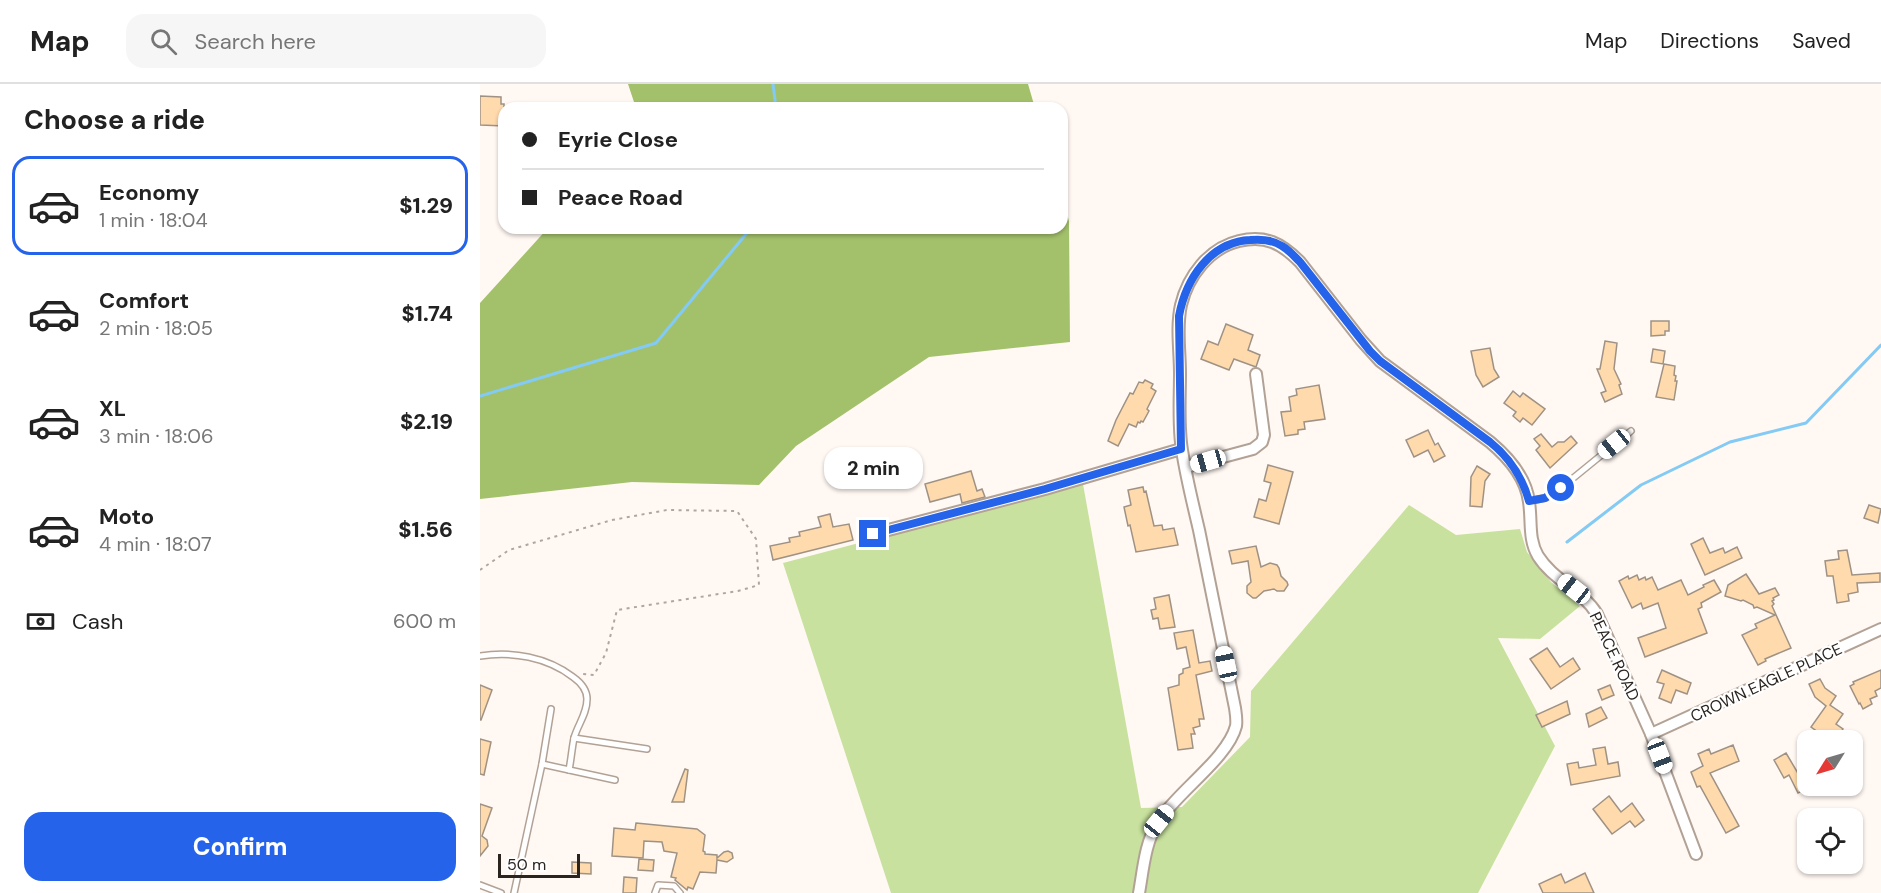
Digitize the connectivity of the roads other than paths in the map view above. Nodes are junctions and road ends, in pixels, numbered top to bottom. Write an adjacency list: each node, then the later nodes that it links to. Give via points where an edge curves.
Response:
1 (1256, 374): 4 (street, via 1262,442 1253,449)
2 (1631, 431): 5 (lane, via 1561,488 1545,498)
3 (1181, 449): 4 (street, PEACE ROAD); 5 (street, PEACE ROAD, via 1179,316 1189,284 1206,260 1221,248 1245,240 1263,240 1281,245 1300,262 1380,361 1503,453 1521,477); 6 (street)
4 (1186, 467): 22 (street, PEACE ROAD, via 1236,725 1228,743 1159,821)
5 (1529, 501): 10 (street, PEACE ROAD, via 1530,530 1537,555 1592,606)
6 (873, 534)
7 (1881, 629): 10 (street, CROWN EAGLE PLACE)
8 (480, 656): 11 (lane, via 516,655 547,662 581,683 588,696)
9 (551, 709): 13 (lane)
10 (1651, 734): 16 (street, PEACE ROAD)
11 (574, 738): 12 (lane); 14 (lane)
12 (647, 749)
13 (542, 764): 14 (lane); 19 (lane)
14 (569, 770): 15 (lane)
15 (615, 780)
16 (1696, 854)
17 (480, 885): 18 (lane)
18 (501, 893)
19 (514, 893)
20 (655, 893): 21 (lane, via 657,885 674,886)
21 (680, 893)
22 (1139, 893)

